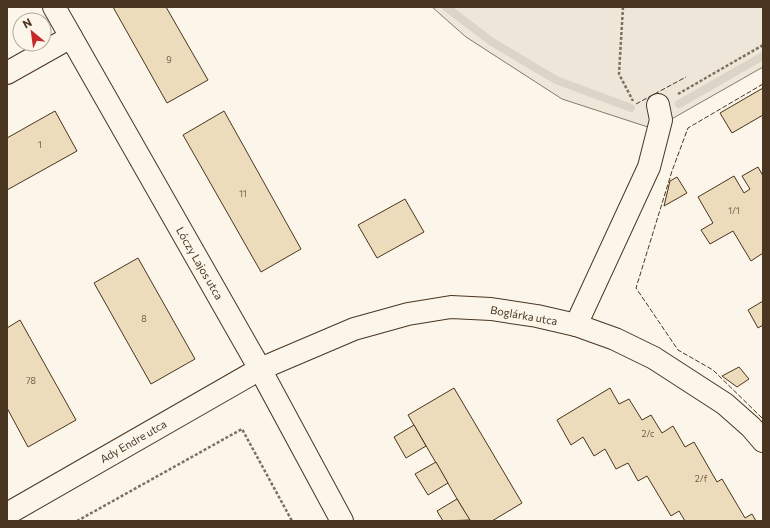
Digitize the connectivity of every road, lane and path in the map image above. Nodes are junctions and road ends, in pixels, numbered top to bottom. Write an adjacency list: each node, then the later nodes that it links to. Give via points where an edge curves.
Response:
1 (54, 7): 3 (street, Lóczy Lajos utca)
2 (623, 7): 7 (path, via 619,74 643,118)
3 (71, 37): 5 (street); 9 (street, Lóczy Lajos utca)
4 (763, 45): 6 (path)
5 (7, 73)
6 (658, 105): 7 (street, via 662,120)
7 (659, 133): 8 (street, via 649,167)
8 (576, 325): 9 (street, Boglárka utca, via 506,311 451,307 408,314 354,329); 10 (street, Boglárka utca, via 615,339 654,358 724,404)
9 (260, 369): 11 (street, Ady Endre utca); 14 (street, Lóczy Lajos utca)
10 (763, 441)
11 (7, 514)
12 (77, 521): 13 (path, via 242,429)
13 (292, 521)
14 (342, 521)

